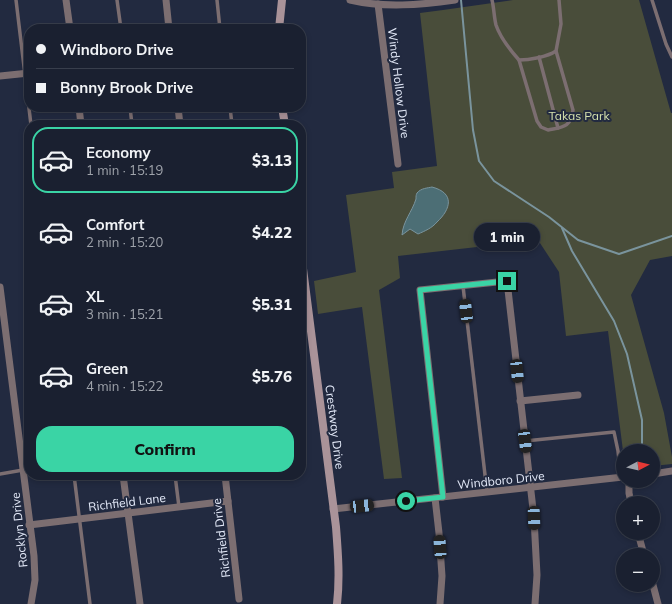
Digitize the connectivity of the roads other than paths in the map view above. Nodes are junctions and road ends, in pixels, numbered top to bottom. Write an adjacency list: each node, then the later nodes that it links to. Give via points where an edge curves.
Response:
1 (16, 0): 19 (lane)
2 (66, 0): 13 (street)
3 (117, 0): 14 (lane)
4 (166, 0): 15 (street)
5 (217, 0): 16 (lane)
6 (282, 0): 17 (main road)
7 (350, 0): 12 (street)
8 (455, 0): 12 (street, via 406,5)
9 (492, 0): 22 (lane, via 497,28)
10 (559, 0): 18 (lane, via 561,24)
11 (652, 0): 20 (lane)
12 (378, 4): 26 (street, Windy Hollow Drive)
13 (69, 24)
14 (120, 24)
15 (168, 24)
16 (219, 24)
17 (280, 24)
18 (556, 51): 21 (lane); 25 (lane, via 573,110 568,124)
19 (24, 53)
20 (672, 56)
21 (539, 57): 22 (lane); 25 (lane)
22 (519, 60): 25 (lane, via 537,122 548,130)
23 (24, 73): 24 (street)
24 (0, 76)
25 (558, 128)
26 (398, 164)
27 (463, 286): 33 (street, via 507,281); 48 (lane); 49 (street, via 420,290)
28 (0, 287): 30 (street, Rocklyn Drive)
29 (306, 313): 53 (main road, Crestway Drive)
30 (8, 350): 31 (street); 36 (street, Rocklyn Drive)
31 (0, 351)
32 (578, 395): 33 (street)
33 (520, 401): 34 (street)
34 (525, 441): 35 (lane, via 614,432); 47 (street)
35 (617, 444)
36 (23, 470): 39 (lane); 40 (street, Rocklyn Drive)
37 (672, 471): 38 (street)
38 (660, 473)
39 (0, 474)
40 (24, 478)
41 (616, 478): 47 (street, Windboro Drive)
42 (24, 480): 56 (street, Rocklyn Drive)
43 (75, 480): 55 (lane)
44 (124, 480): 54 (street)
45 (176, 480): 52 (lane)
46 (226, 480): 51 (street, Richfield Drive)
47 (531, 488): 48 (street, Windboro Drive); 64 (street, via 537,574)
48 (487, 492): 49 (street, Windboro Drive)
49 (443, 497): 50 (street, Windboro Drive)
50 (435, 498): 53 (street, Windboro Drive); 63 (street, via 442,576)
51 (228, 501): 52 (street, Richfield Lane); 58 (street, Richfield Drive)
52 (179, 507): 54 (street, Richfield Lane)
53 (333, 509): 62 (main road, Crestway Drive, via 339,560)
54 (128, 513): 55 (street, Richfield Lane); 61 (street)
55 (80, 519): 56 (street, Richfield Lane); 60 (lane)
56 (30, 525): 59 (street, Rocklyn Drive, via 35,580)
57 (654, 592): 65 (street)
58 (240, 599)
59 (31, 604)
60 (90, 604)
61 (140, 604)
62 (337, 604)
63 (440, 604)
64 (534, 604)
65 (658, 604)

